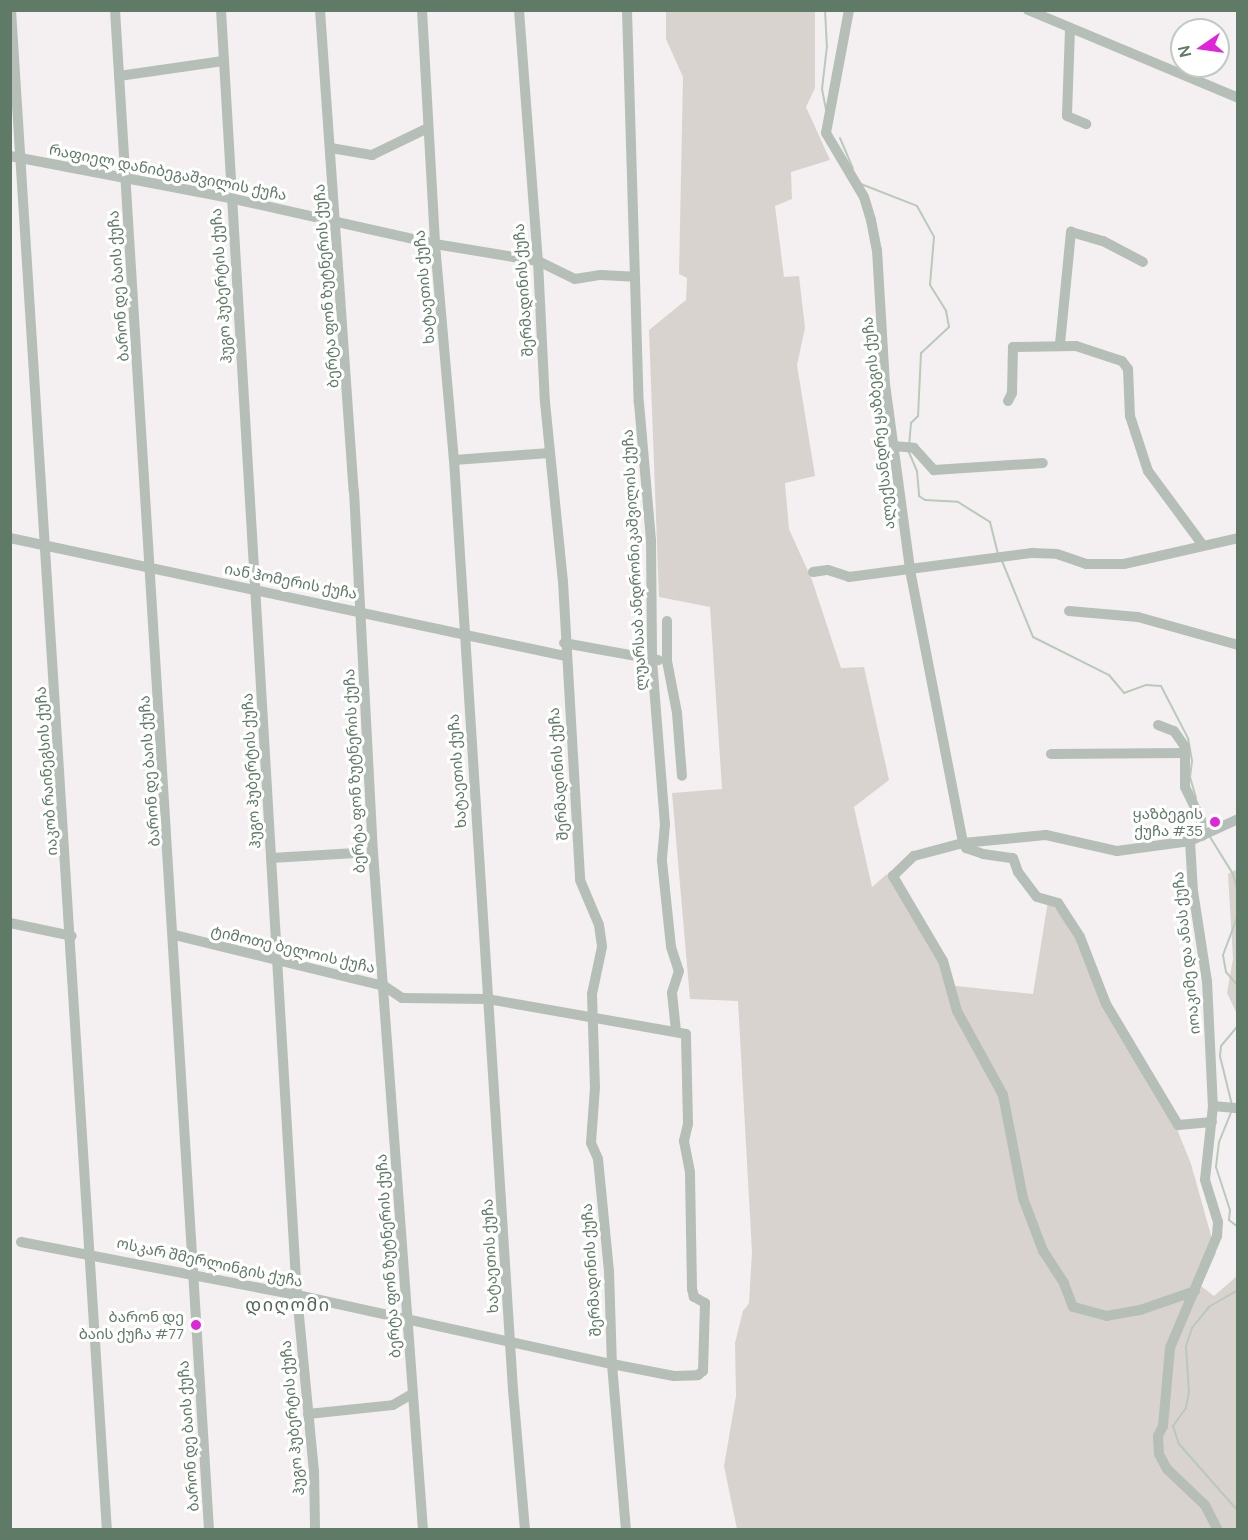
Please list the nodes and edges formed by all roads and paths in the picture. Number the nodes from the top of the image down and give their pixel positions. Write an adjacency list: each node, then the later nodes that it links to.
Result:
1 (11, 10): 17 (street, იაკობ რაინეგსის ქუჩა)
2 (115, 10): 12 (street, ბარონ დე ბაის ქუჩა)
3 (221, 10): 11 (street, ჰუგო ჰუბერტის ქუჩა)
4 (320, 10): 16 (street, ბერტა ფონ ზუტნერის ქუჩა)
5 (422, 10): 15 (street, ხატაეთის ქუჩა)
6 (519, 10): 22 (street, შერმადინის ქუჩა)
7 (627, 10): 24 (street, ლუარსაბ ანდრონიკაშვილის ქუჩა)
8 (849, 10): 27 (street, ალექსანდრე ყაზბეგის ქუჩა)
9 (1028, 10): 10 (street)
10 (1070, 29): 13 (street); 14 (street)
11 (223, 61): 12 (street); 19 (street, ჰუგო ჰუბერტის ქუჩა)
12 (119, 76): 18 (street, ბარონ დე ბაის ქუჩა)
13 (1238, 98)
14 (1086, 124)
15 (428, 128): 16 (street); 21 (street, ხატაეთის ქუჩა)
16 (331, 148): 20 (street, ბერტა ფონ ზუტნერის ქუჩა)
17 (15, 157): 18 (street, რაფიელ დანიბეგაშვილის ქუჩა); 34 (street, იაკობ რაინეგსის ქუჩა)
18 (126, 180): 19 (street, რაფიელ დანიბეგაშვილის ქუჩა); 36 (street, ბარონ დე ბაის ქუჩა)
19 (230, 198): 20 (street, რაფიელ დანიბეგაშვილის ქუჩა); 38 (street, ჰუგო ჰუბერტის ქუჩა)
20 (336, 220): 21 (street, რაფიელ დანიბეგაშვილის ქუჩა); 39 (street, ბერტა ფონ ზუტნერის ქუჩა)
21 (435, 244): 22 (street, რაფიელ დანიბეგაშვილის ქუჩა); 29 (street, ხატაეთის ქუჩა)
22 (538, 261): 24 (street, რაფიელ დანიბეგაშვილის ქუჩა); 28 (street, შერმადინის ქუჩა)
23 (1143, 262): 25 (street)
24 (635, 277): 46 (street, ლუარსაბ ანდრონიკაშვილის ქუჩა)
25 (1060, 344): 26 (street); 33 (street)
26 (1008, 401)
27 (896, 446): 30 (street); 35 (street, ალექსანდრე ყაზბეგის ქუჩა)
28 (550, 453): 29 (street); 43 (street, შერმადინის ქუჩა)
29 (454, 460): 42 (street, ხატაეთის ქუჩა)
30 (1043, 463)
31 (10, 538): 34 (street, იან ჰომერის ქუჩა)
32 (1238, 538): 33 (street)
33 (1202, 544): 35 (street)
34 (46, 546): 36 (street, იან ჰომერის ქუჩა); 60 (street, იაკობ რაინეგსის ქუჩა)
35 (910, 570): 37 (street); 55 (street, ალექსანდრე ყაზბეგის ქუჩა)
36 (152, 571): 38 (street, იან ჰომერის ქუჩა); 59 (street, ბარონ დე ბაის ქუჩა)
37 (813, 572)
38 (255, 590): 39 (street, იან ჰომერის ქუჩა); 57 (street, ჰუგო ჰუბერტის ქუჩა)
39 (359, 609): 42 (street, იან ჰომერის ქუჩა); 56 (street, ბერტა ფონ ზუტნერის ქუჩა)
40 (1070, 611): 44 (street)
41 (667, 621): 47 (street)
42 (464, 632): 45 (street, იან ჰომერის ქუჩა); 63 (street, ხატაეთის ქუჩა)
43 (564, 643): 45 (street, შერმადინის ქუჩა); 46 (street)
44 (1238, 645)
45 (565, 656): 64 (street, შერმადინის ქუჩა)
46 (652, 660): 47 (street); 65 (street, ლუარსაბ ანდრონიკაშვილის ქუჩა)
47 (668, 661): 51 (street)
48 (1158, 725): 49 (street)
49 (1184, 753): 50 (street); 53 (street)
50 (1051, 754)
51 (682, 776)
52 (1238, 819): 53 (street)
53 (1203, 836): 54 (street)
54 (1190, 841): 55 (street); 66 (street, იოაკიმე და ანას ქუჩა)
55 (963, 843): 68 (street); 72 (street)
56 (373, 852): 57 (street); 62 (street, ბერტა ფონ ზუტნერის ქუჩა)
57 (271, 858): 61 (street, ჰუგო ჰუბერტის ქუჩა)
58 (10, 923): 60 (street)
59 (175, 934): 61 (street, ტიმოთე ბელოის ქუჩა); 71 (street, ბარონ დე ბაის ქუჩა)
60 (72, 936): 70 (street, იაკობ რაინეგსის ქუჩა)
61 (278, 958): 62 (street, ტიმოთე ბელოის ქუჩა); 73 (street, ჰუგო ჰუბერტის ქუჩა)
62 (384, 986): 63 (street, ტიმოთე ბელოის ქუჩა); 75 (street, ბერტა ფონ ზუტნერის ქუჩა)
63 (488, 999): 64 (street, ტიმოთე ბელოის ქუჩა); 76 (street, ხატაეთის ქუჩა)
64 (595, 1020): 65 (street, ტიმოთე ბელოის ქუჩა); 77 (street, შერმადინის ქუჩა)
65 (681, 1033): 74 (street, ლუარსაბ ანდრონიკაშვილის ქუჩა)
66 (1213, 1106): 67 (street); 68 (street, იოაკიმე და ანას ქუჩა)
67 (1233, 1107)
68 (1212, 1122): 72 (street, იოაკიმე და ანას ქუჩა)
69 (21, 1242): 70 (street, ოსკარ შმერლინგის ქუჩა)
70 (93, 1254): 71 (street, ოსკარ შმერლინგის ქუჩა); 80 (street, იაკობ რაინეგსის ქუჩა)
71 (193, 1276): 73 (street, ოსკარ შმერლინგის ქუჩა); 81 (street, ბარონ დე ბაის ქუჩა)
72 (1195, 1291): 86 (street, იოაკიმე და ანას ქუჩა)
73 (297, 1295): 75 (street, ოსკარ შმერლინგის ქუჩა); 79 (street, ჰუგო ჰუბერტის ქუჩა)
74 (705, 1303): 77 (street, ოსკარ შმერლინგის ქუჩა)
75 (407, 1320): 76 (street, ოსკარ შმერლინგის ქუჩა); 78 (street, ბერტა ფონ ზუტნერის ქუჩა)
76 (510, 1342): 77 (street, ოსკარ შმერლინგის ქუჩა); 84 (street, ხატაეთის ქუჩა)
77 (612, 1364): 85 (street, შერმადინის ქუჩა)
78 (412, 1394): 79 (street); 83 (street, ბერტა ფონ ზუტნერის ქუჩა)
79 (308, 1414): 82 (street, ჰუგო ჰუბერტის ქუჩა)
80 (107, 1530)
81 (209, 1530)
82 (315, 1530)
83 (423, 1530)
84 (525, 1530)
85 (626, 1530)
86 (1218, 1530)

